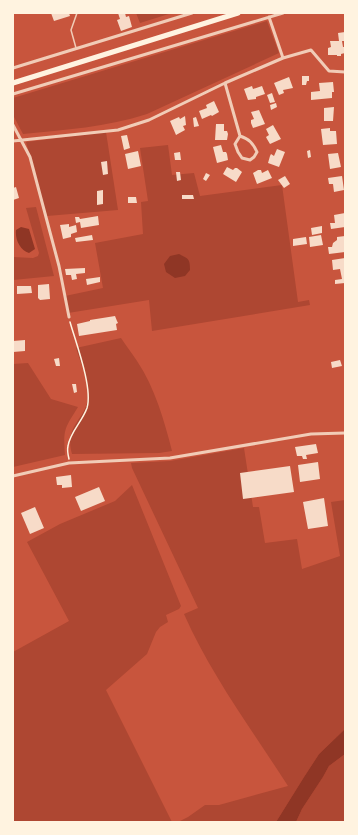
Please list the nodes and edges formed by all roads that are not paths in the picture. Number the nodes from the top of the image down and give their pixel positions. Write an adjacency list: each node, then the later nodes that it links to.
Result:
1 (77, 13): 6 (lane)
2 (192, 13): 6 (street)
3 (238, 13): 10 (main road)
4 (284, 13): 5 (street)
5 (270, 17): 7 (street); 12 (street)
6 (76, 48): 8 (street)
7 (283, 58): 9 (street); 11 (street)
8 (13, 68)
9 (345, 73)
10 (13, 83)
11 (225, 83): 14 (street); 15 (street)
12 (13, 94)
13 (13, 125): 15 (street)
14 (240, 136): 14 (street)
15 (20, 139): 16 (street); 17 (street)
16 (13, 141)
17 (69, 317)
18 (345, 433): 19 (street)
19 (13, 476)

